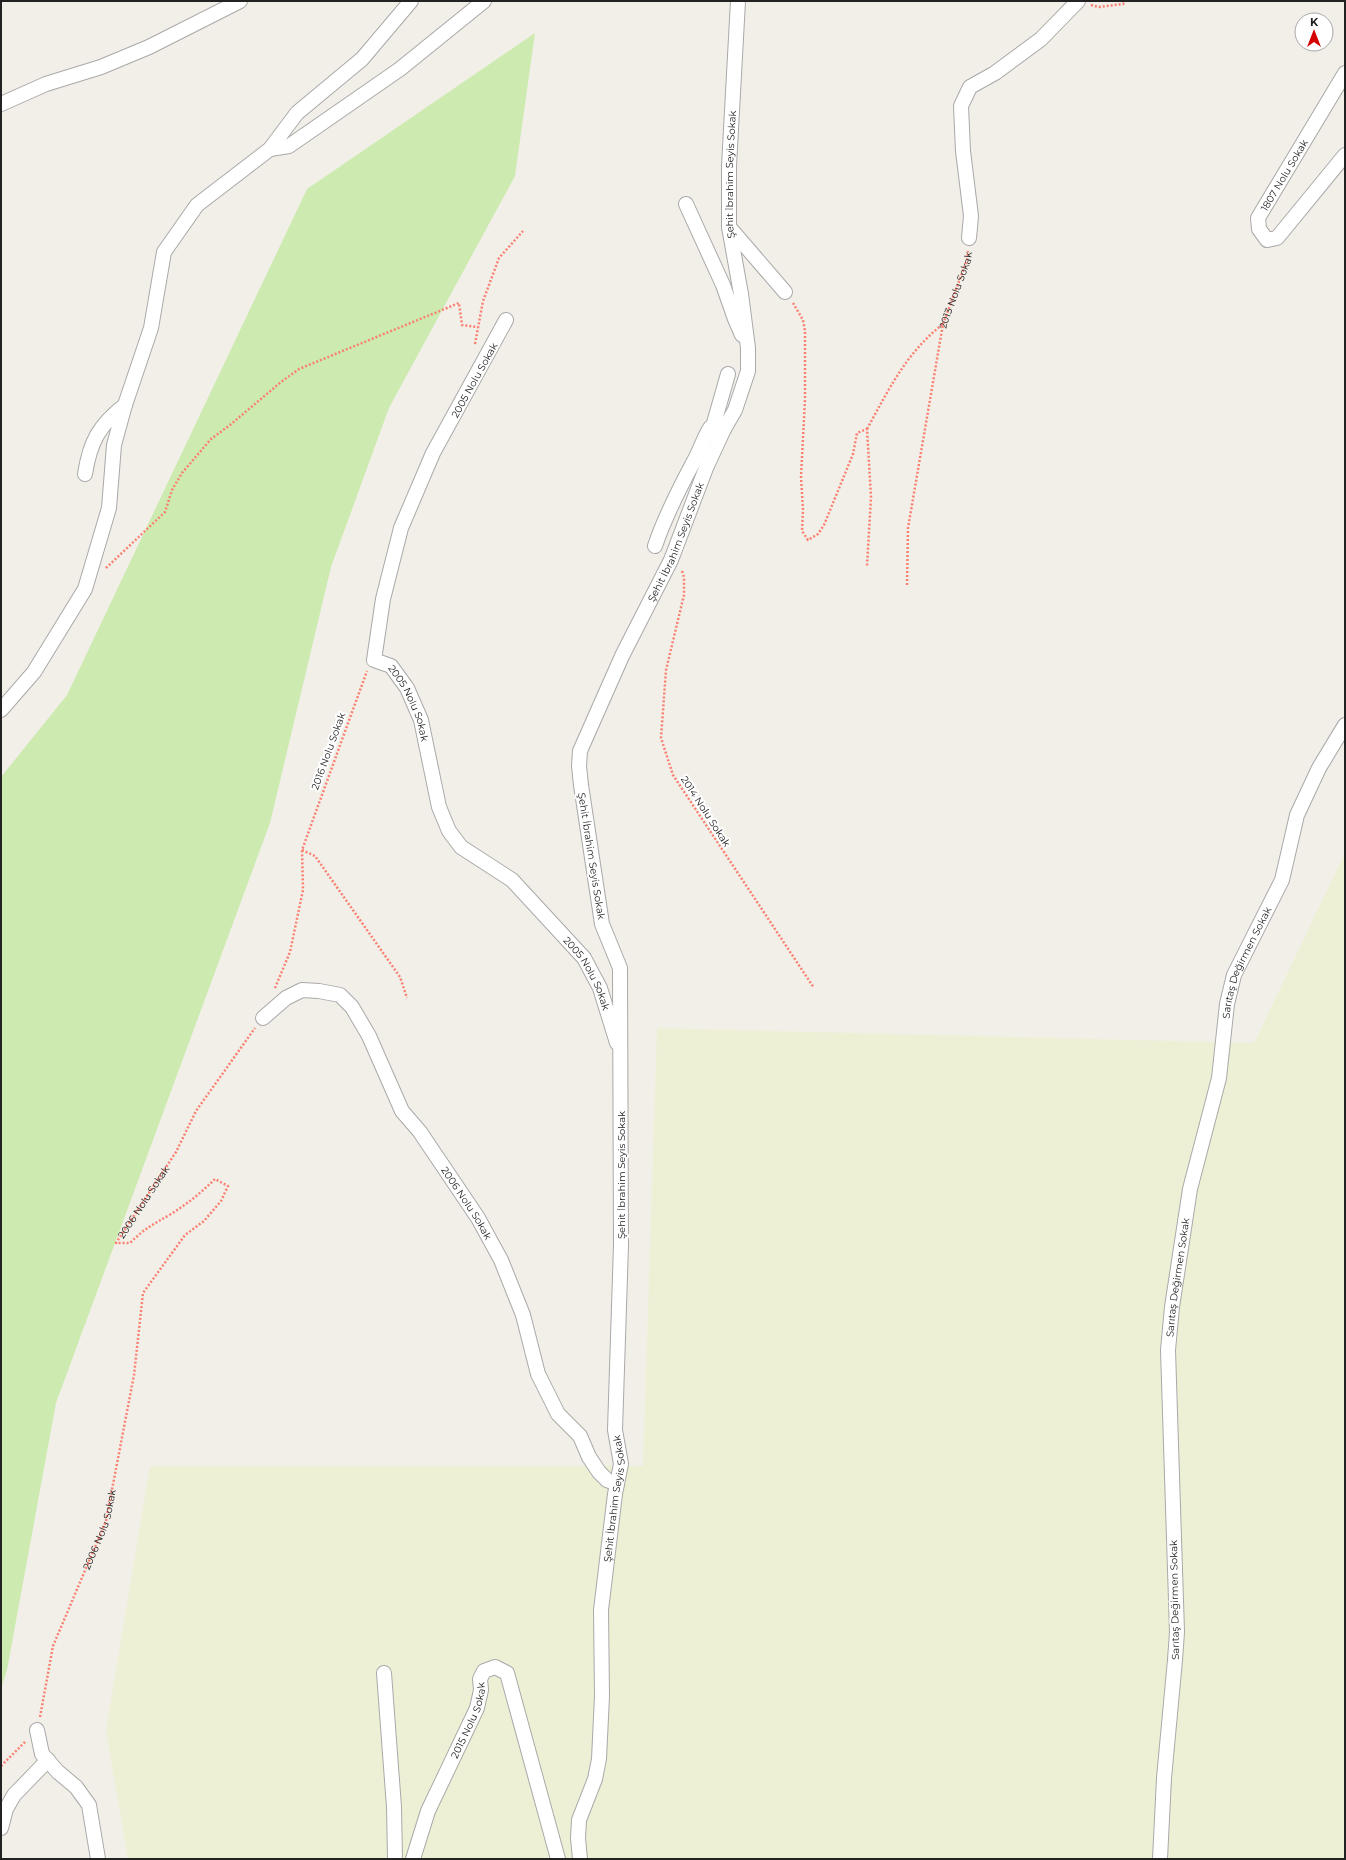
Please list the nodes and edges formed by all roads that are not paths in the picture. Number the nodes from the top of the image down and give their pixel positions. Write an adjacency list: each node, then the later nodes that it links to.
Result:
1 (240, 1): 7 (street)
2 (411, 1): 8 (street)
3 (484, 1): 8 (street)
4 (738, 1): 11 (street, Şehit İbrahim Seyis Sokak)
5 (1079, 1): 12 (street, 2013 Nolu Sokak)
6 (1345, 73): 9 (street, 1807 Nolu Sokak)
7 (1, 104)
8 (270, 149): 17 (street)
9 (1345, 155)
10 (686, 204): 15 (street)
11 (729, 227): 13 (street); 15 (street, Şehit İbrahim Seyis Sokak)
12 (969, 238)
13 (785, 292)
14 (506, 320): 24 (street, 2005 Nolu Sokak)
15 (748, 348): 18 (street, Şehit İbrahim Seyis Sokak)
16 (728, 374): 18 (street)
17 (124, 405): 19 (street); 21 (street)
18 (724, 429): 20 (street); 24 (street, Şehit İbrahim Seyis Sokak)
19 (85, 474)
20 (654, 546)
21 (1, 710)
22 (1345, 725): 35 (street, Sarıtaş Değirmen Sokak)
23 (263, 1018): 25 (street, 2006 Nolu Sokak)
24 (621, 1057): 25 (street, Şehit İbrahim Seyis Sokak)
25 (617, 1484): 34 (street, Şehit İbrahim Seyis Sokak)
26 (384, 1674): 31 (street)
27 (37, 1730): 28 (street)
28 (48, 1760): 29 (street); 30 (street)
29 (1, 1828)
30 (98, 1859)
31 (395, 1859)
32 (413, 1859): 33 (street, 2015 Nolu Sokak)
33 (558, 1859)
34 (580, 1859)
35 (1160, 1859)

